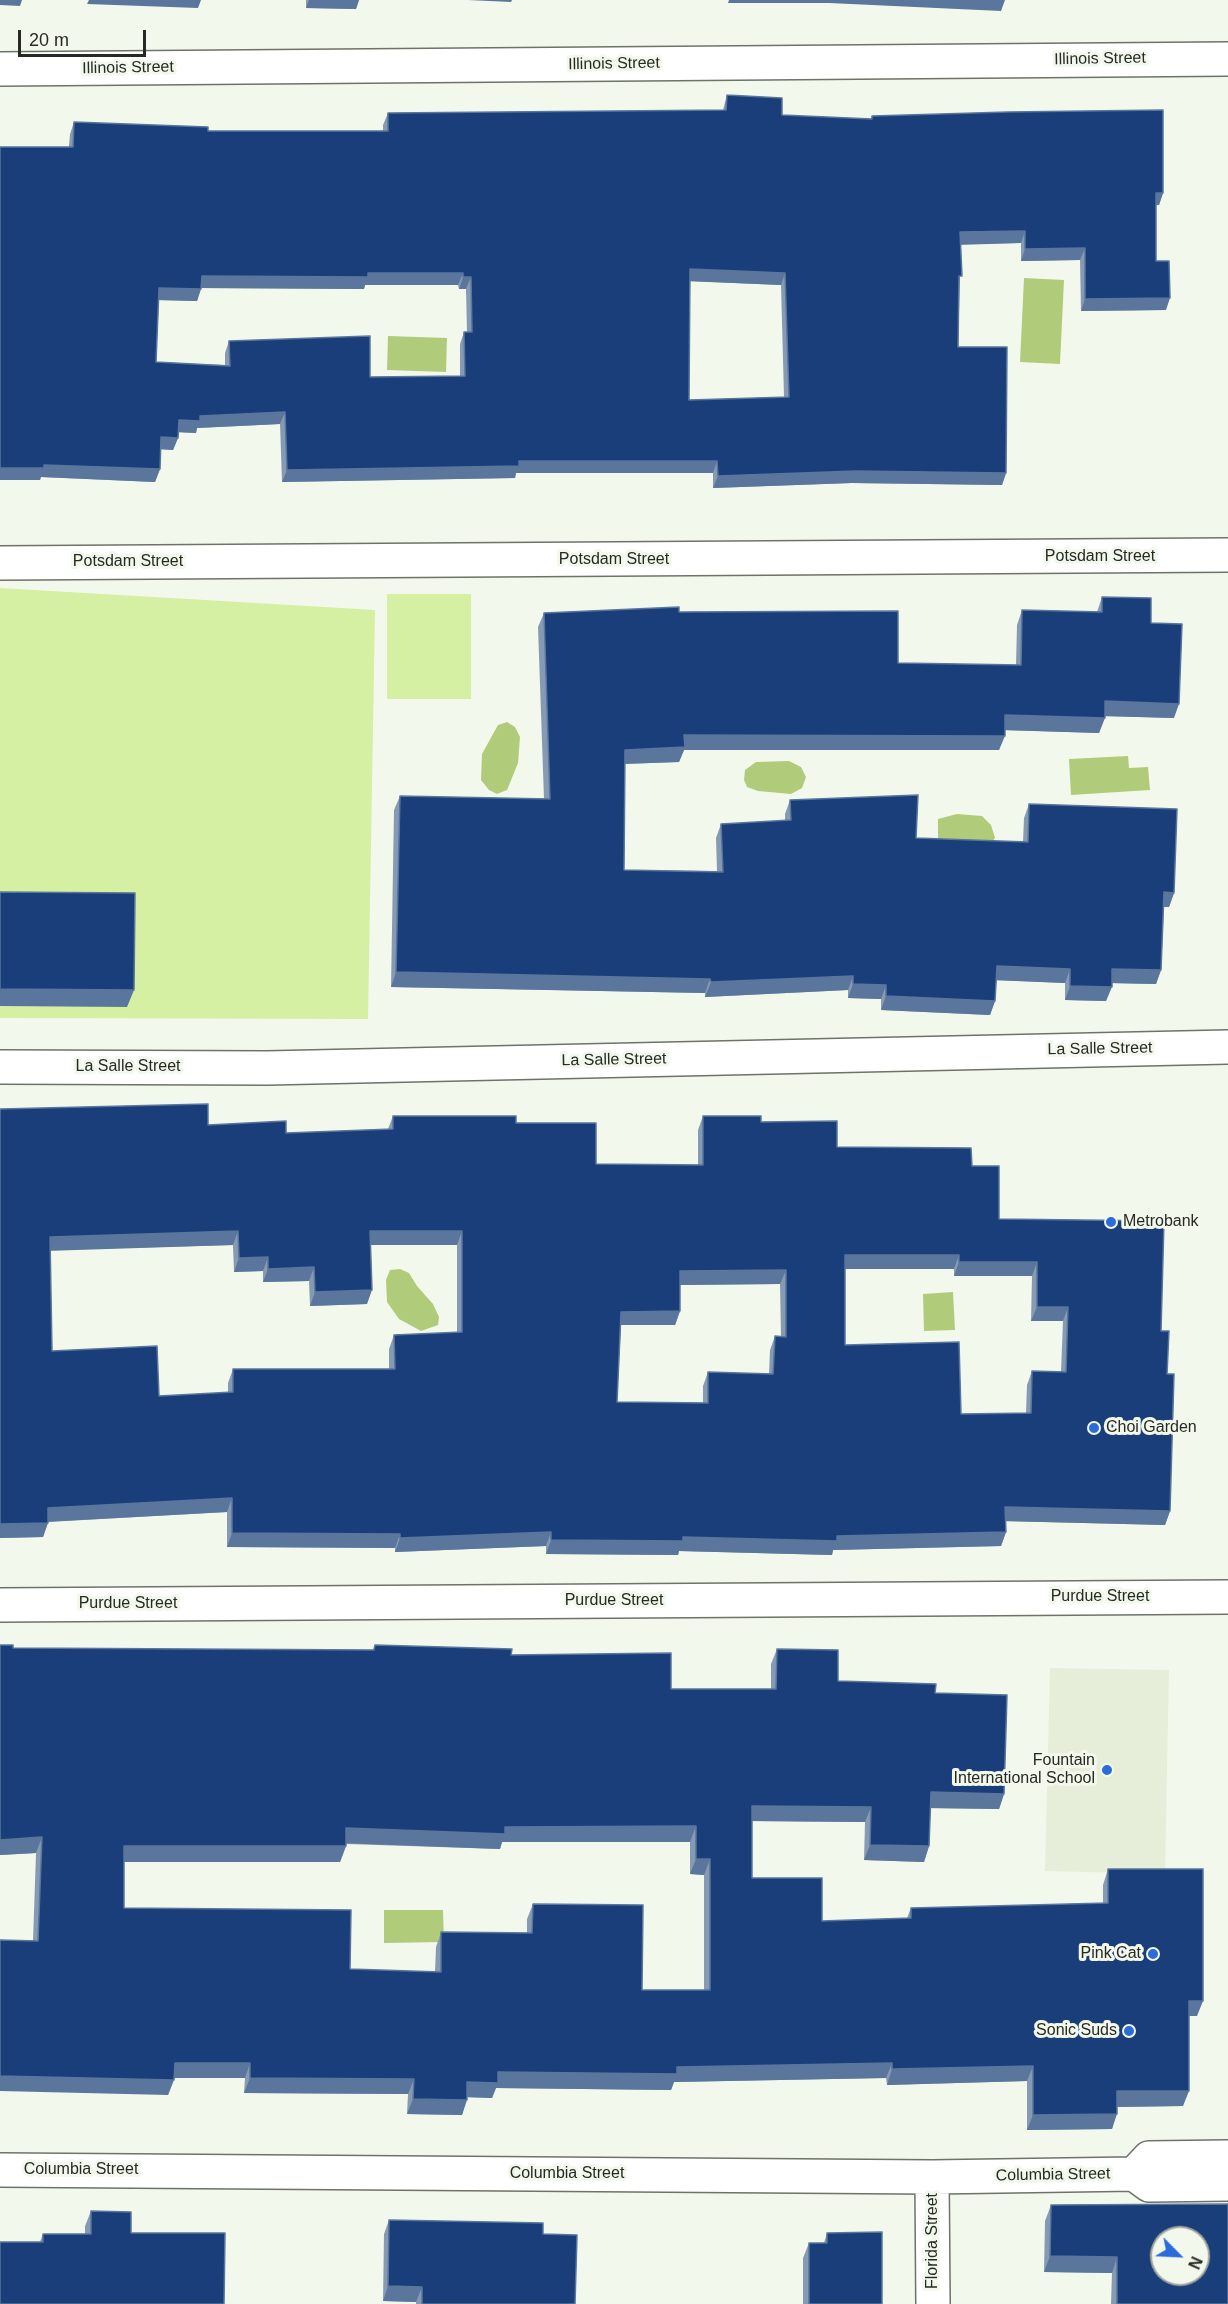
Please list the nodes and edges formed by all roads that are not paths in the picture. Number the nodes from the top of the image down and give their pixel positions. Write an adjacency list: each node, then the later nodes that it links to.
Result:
1 (1228, 58): 2 (street, Illinois Street)
2 (0, 69)
3 (1228, 555): 4 (street, Potsdam Street)
4 (0, 563)
5 (1228, 1047): 6 (street, La Salle Street)
6 (0, 1067)
7 (1228, 1597): 8 (street, Purdue Street)
8 (0, 1605)
9 (1228, 2157): 11 (street, Columbia Street)
10 (0, 2170): 12 (street, Columbia Street)
11 (1134, 2174): 12 (street, Columbia Street); 13 (street, Columbia Street)
12 (932, 2177): 14 (street, Florida Street)
13 (1228, 2184)
14 (933, 2304)

